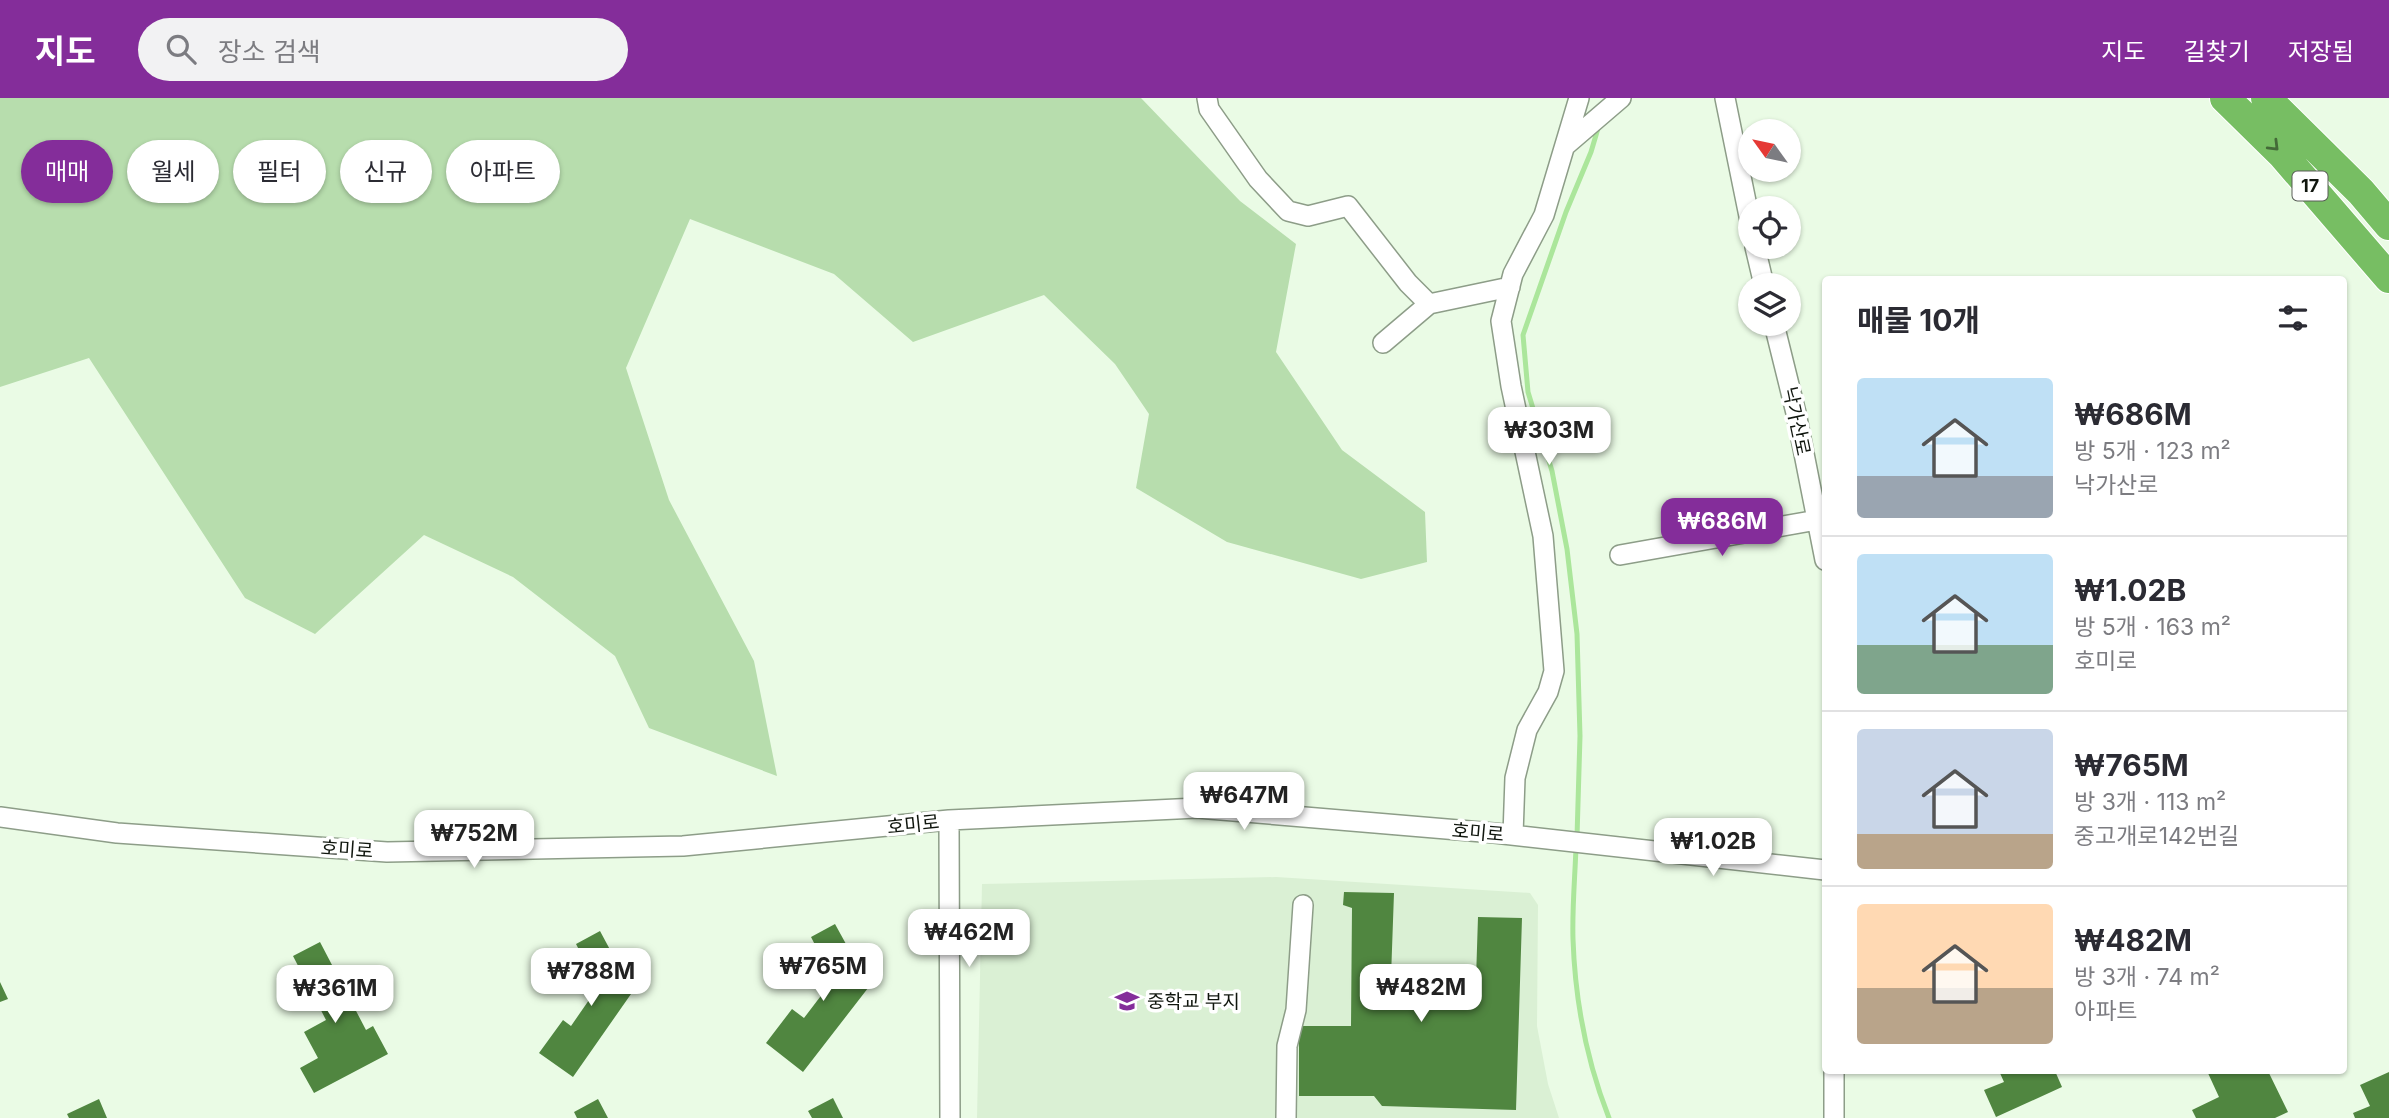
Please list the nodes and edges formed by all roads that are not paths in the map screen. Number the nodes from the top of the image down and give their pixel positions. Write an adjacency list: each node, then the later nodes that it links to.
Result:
1 (1207, 98): 12 (street)
2 (1579, 98): 7 (street)
3 (1621, 98): 7 (street)
4 (1725, 98): 8 (street)
5 (2225, 98): 10 (highway, 17, one-way to 10)
6 (2266, 98): 9 (highway, 17)
7 (1564, 146): 11 (street)
8 (1745, 196)
9 (2389, 225)
10 (2389, 278)
11 (1510, 287): 12 (street); 20 (street)
12 (1429, 304): 14 (street)
13 (1777, 336): 15 (street, 낙가산로)
14 (1383, 343)
15 (1817, 520): 16 (street, 낙가산로); 17 (street)
16 (1822, 545)
17 (1620, 555)
18 (0, 817): 19 (street, 호미로)
19 (948, 820): 20 (street, 호미로); 24 (street)
20 (1513, 835): 21 (street, 호미로)
21 (1822, 870)
22 (1303, 905): 25 (street)
23 (1834, 1074): 26 (street)
24 (950, 1118)
25 (1286, 1118)
26 (1834, 1118)

